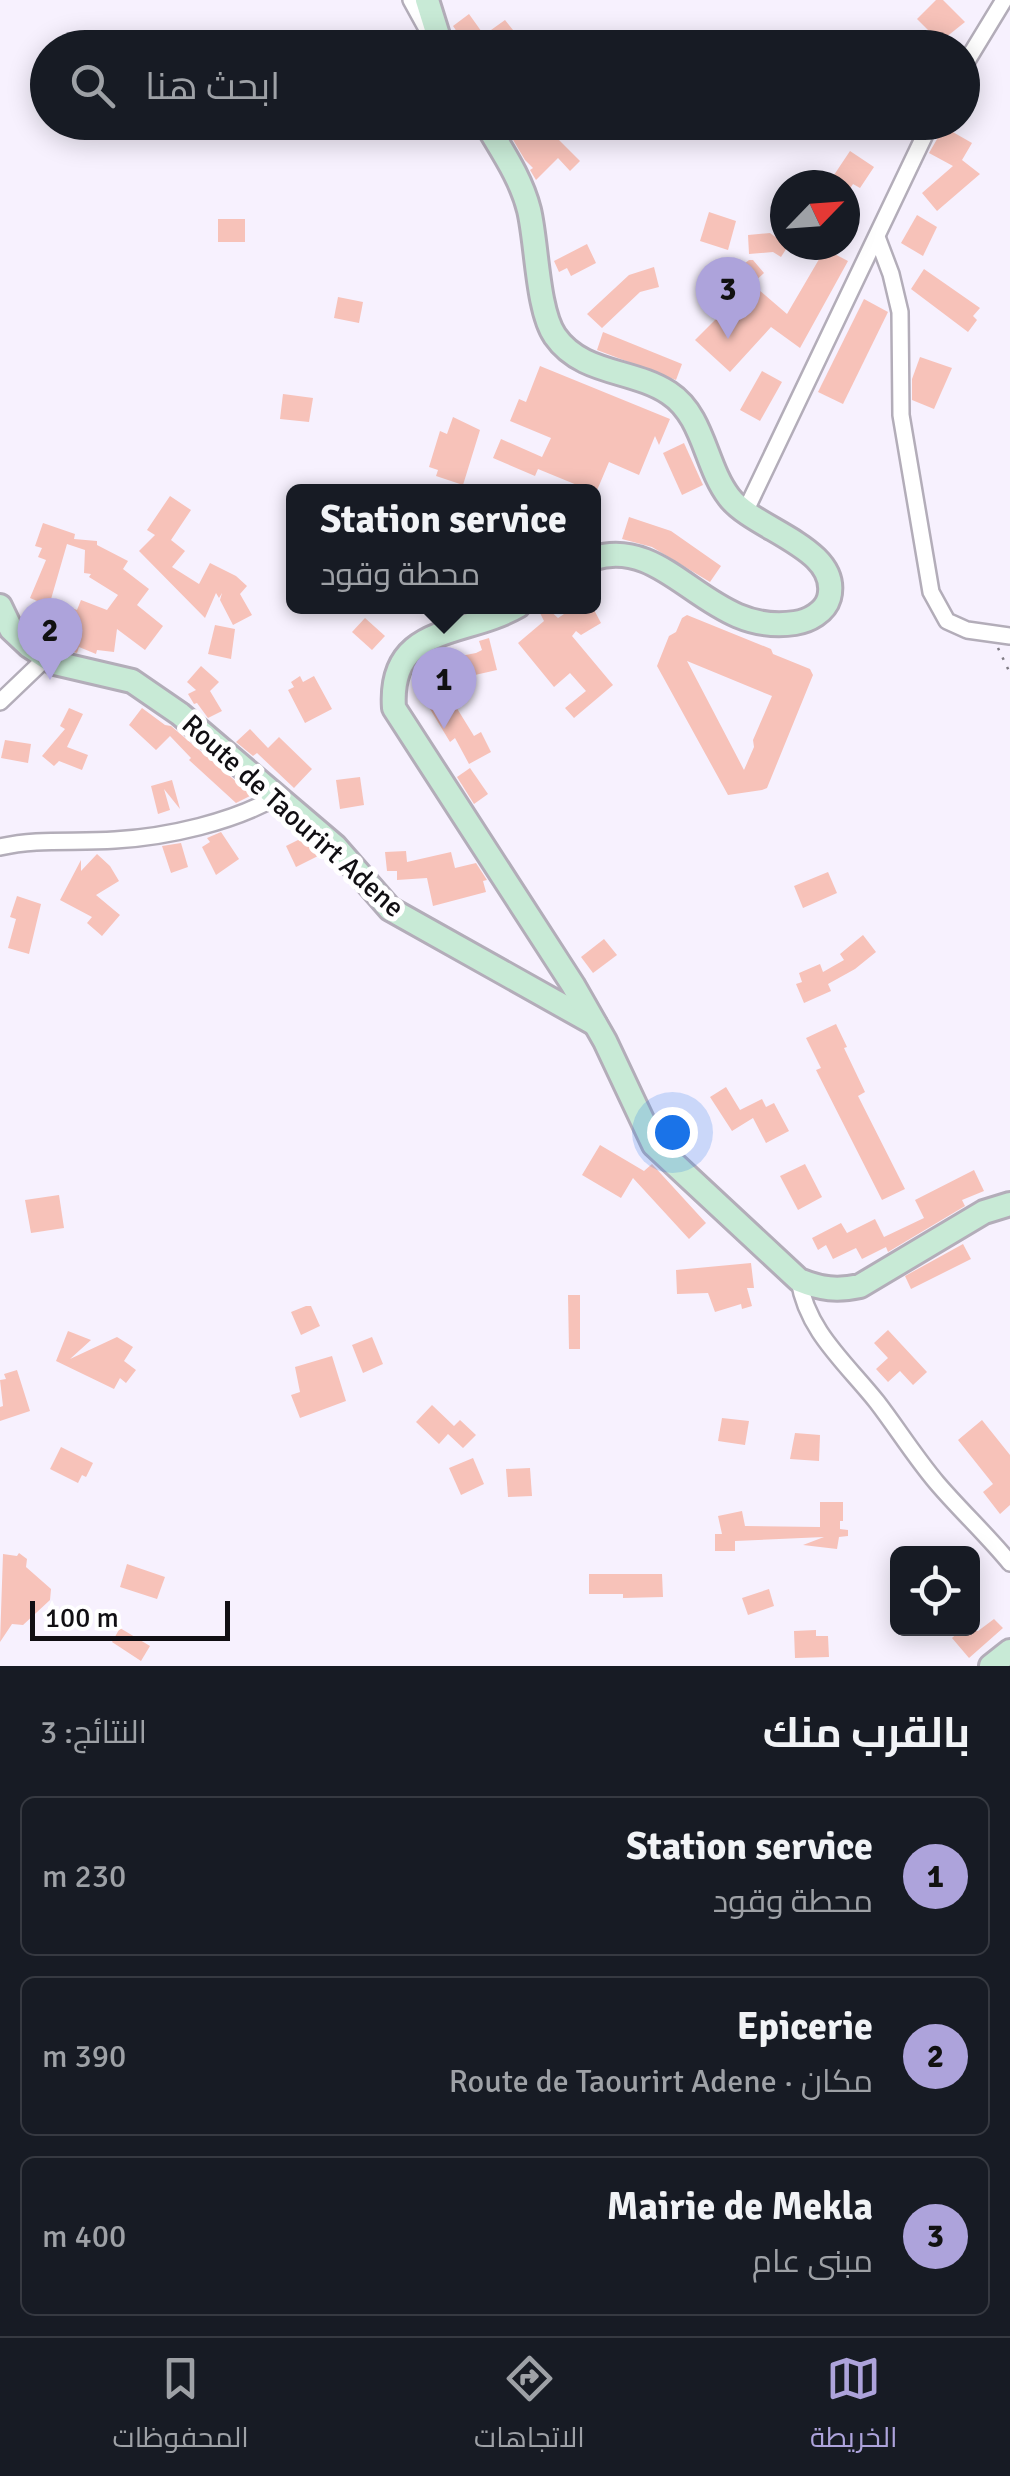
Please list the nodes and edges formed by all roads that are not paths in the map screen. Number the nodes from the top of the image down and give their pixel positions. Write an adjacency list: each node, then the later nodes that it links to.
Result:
1 (411, 0): 4 (street)
2 (427, 0): 5 (main road)
3 (1004, 0): 6 (street)
4 (429, 30)
5 (435, 30)
6 (980, 39)
7 (496, 140): 10 (main road)
8 (923, 140): 9 (street)
9 (877, 237): 10 (street); 14 (street)
10 (745, 512): 11 (main road)
11 (601, 556)
12 (0, 606): 15 (main road, Route de Taourirt Adene)
13 (502, 614): 19 (main road)
14 (1010, 636)
15 (46, 658): 16 (street); 17 (main road, Route de Taourirt Adene)
16 (0, 702)
17 (278, 796): 18 (street); 19 (main road, Route de Taourirt Adene)
18 (0, 847)
19 (596, 1025): 21 (main road)
20 (1010, 1204): 21 (main road)
21 (799, 1280): 22 (street)
22 (1010, 1563)
23 (1010, 1651): 24 (main road)
24 (991, 1666)

